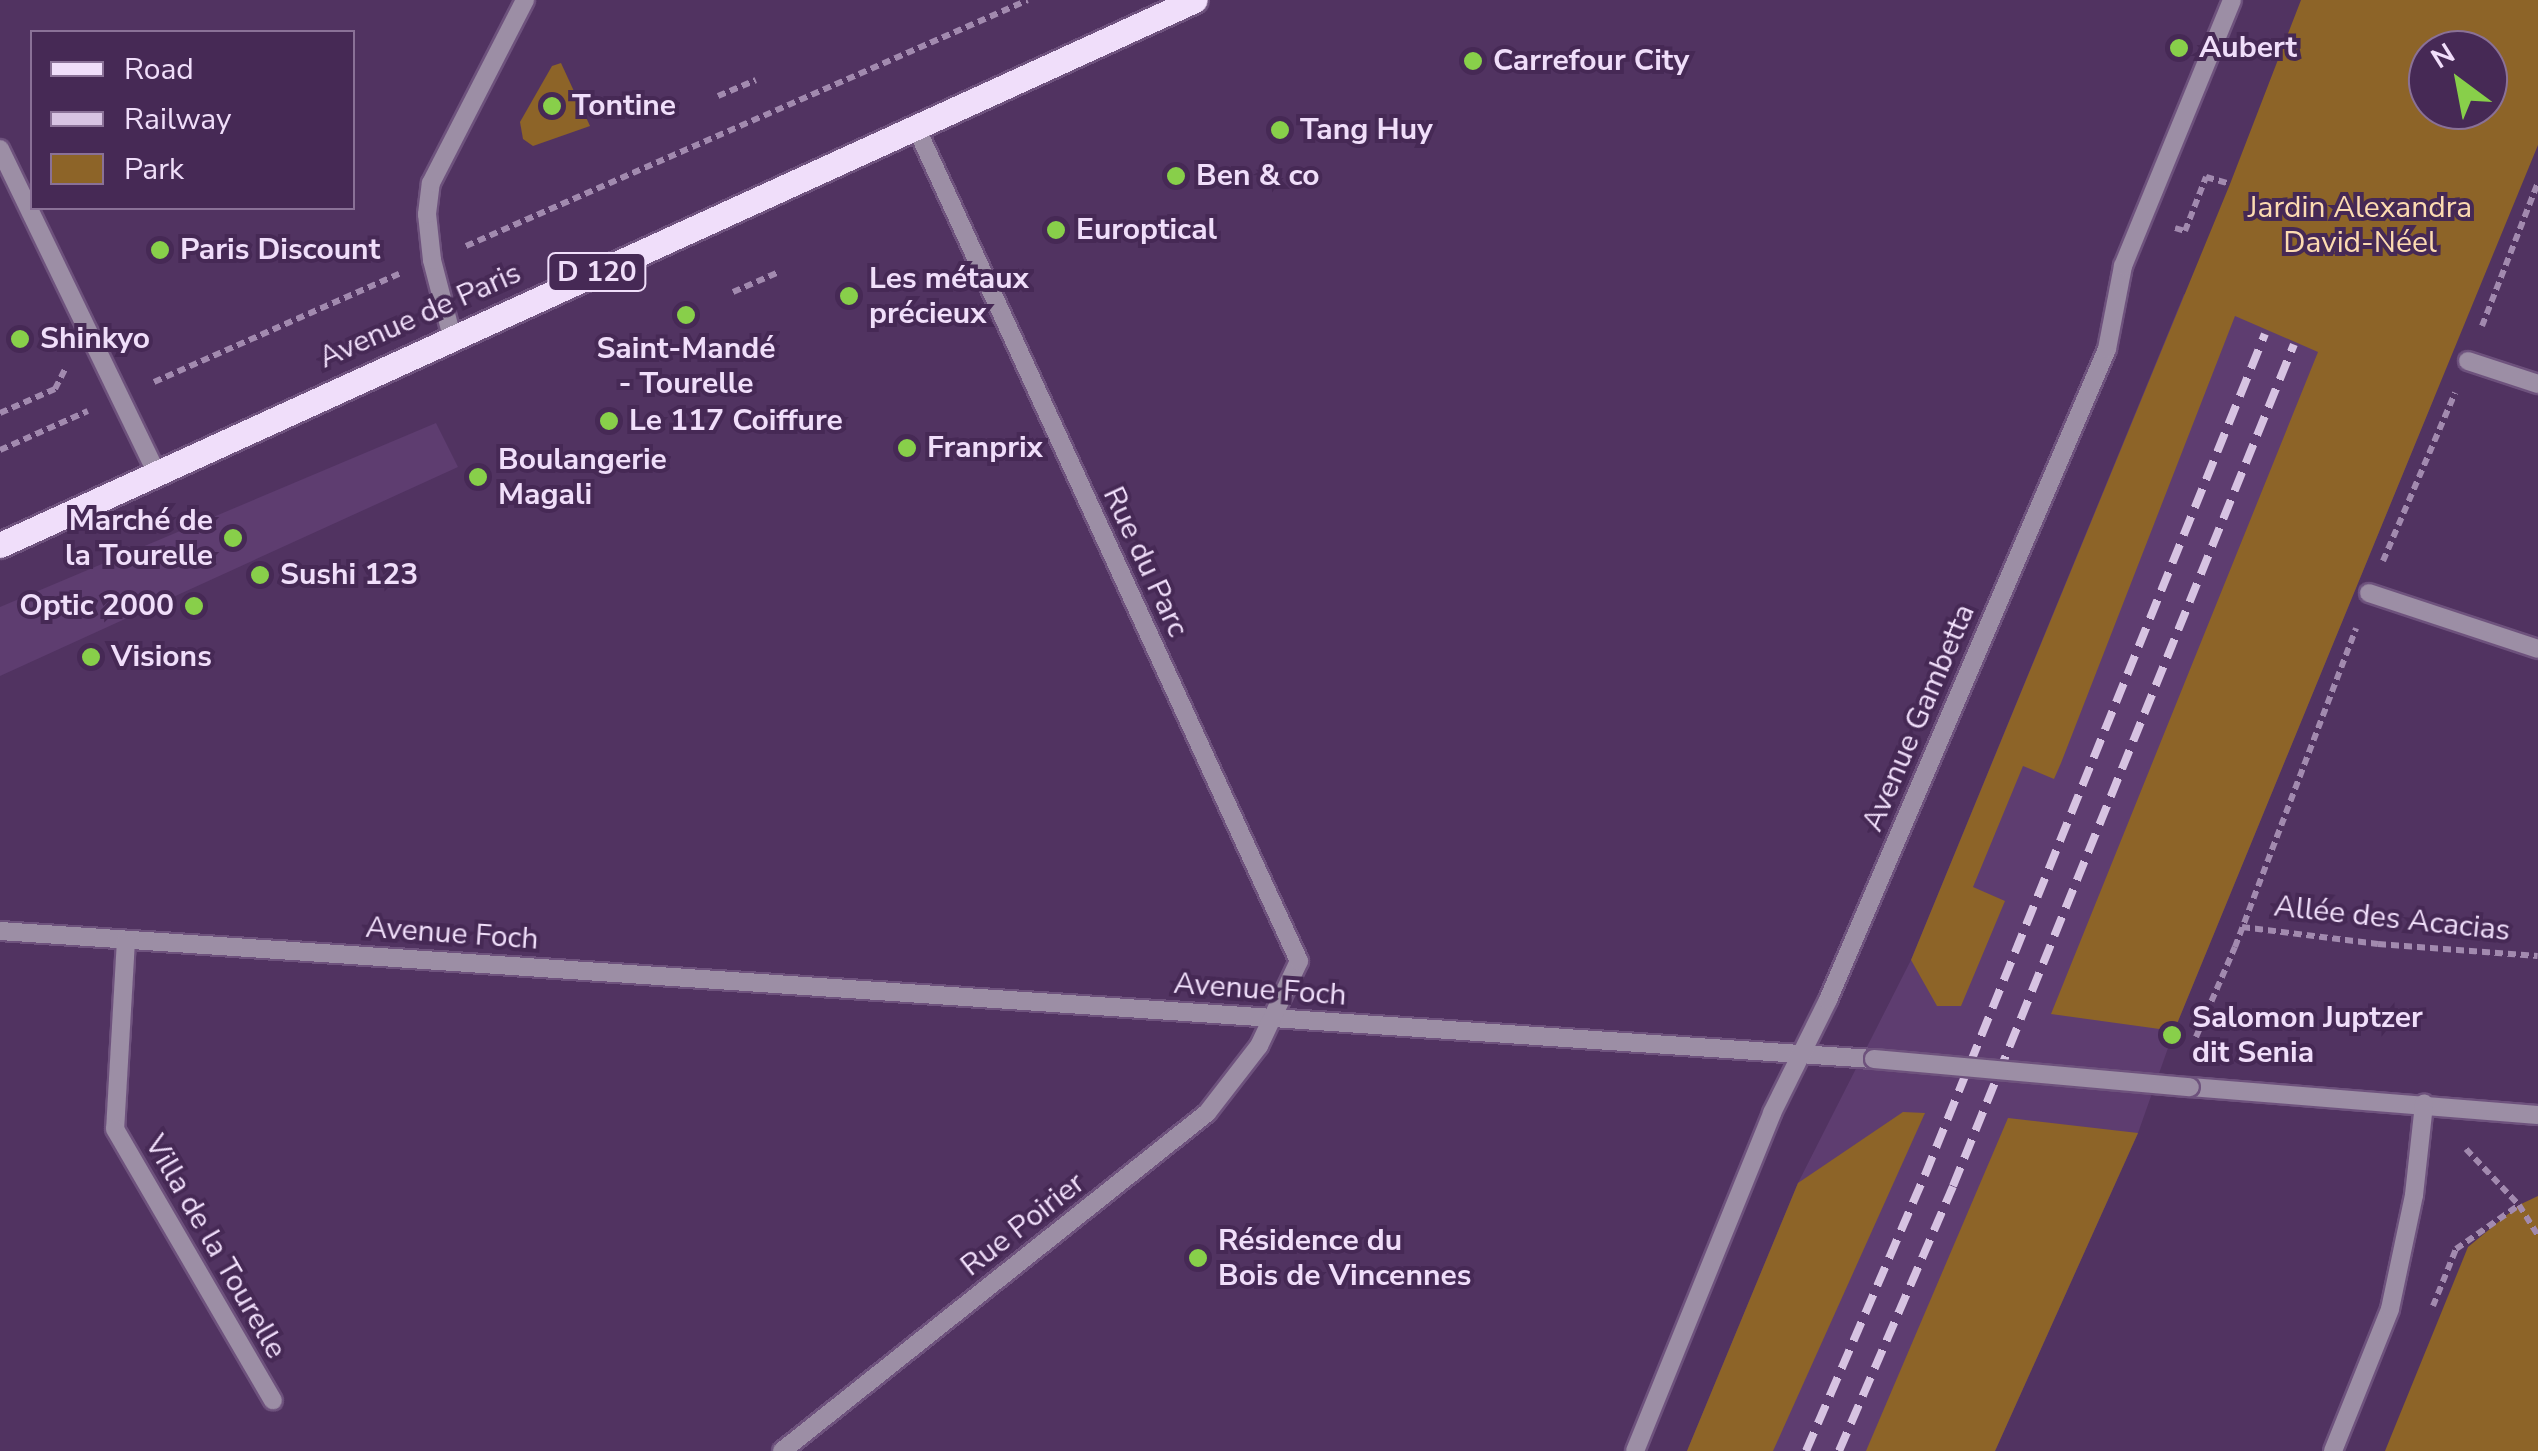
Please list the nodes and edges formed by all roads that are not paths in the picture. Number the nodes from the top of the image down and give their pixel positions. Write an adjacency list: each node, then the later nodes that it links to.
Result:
1 (525, 0): 6 (street)
2 (1195, 0): 4 (main road, Avenue de Paris / D 120)
3 (2232, 0): 16 (street, Avenue Gambetta)
4 (916, 127): 6 (main road, Avenue de Paris / D 120); 15 (street, Rue du Parc)
5 (0, 149): 9 (street)
6 (452, 337): 9 (main road, Avenue de Paris / D 120)
7 (2468, 361): 8 (street)
8 (2538, 384)
9 (156, 472): 10 (main road, Avenue de Paris / D 120)
10 (0, 545)
11 (2369, 592): 12 (street)
12 (2538, 649)
13 (0, 931): 14 (street, Avenue Foch)
14 (126, 940): 15 (street, Avenue Foch); 19 (street, Villa de la Tourelle)
15 (1272, 1019): 16 (street, Avenue Foch); 20 (street, Rue Poirier)
16 (1802, 1055): 17 (street, Avenue Foch, bridge); 21 (street, Avenue Gambetta)
17 (2424, 1104): 18 (street, Avenue Foch); 22 (street)
18 (2538, 1115)
19 (274, 1400)
20 (782, 1451)
21 (1635, 1451)
22 (2332, 1451)

